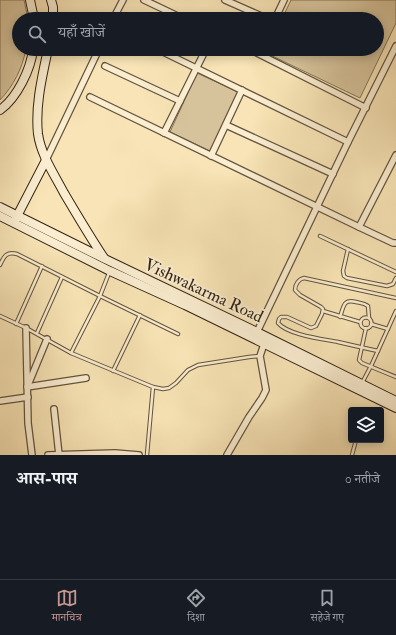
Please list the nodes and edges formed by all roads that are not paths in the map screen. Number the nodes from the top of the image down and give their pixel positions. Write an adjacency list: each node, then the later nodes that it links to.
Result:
1 (30, 0): 9 (main road)
2 (52, 0): 10 (main road)
3 (123, 0): 11 (street)
4 (144, 0): 12 (street)
5 (224, 0): 8 (street)
6 (241, 0): 8 (street)
7 (284, 0): 14 (street)
8 (238, 6): 13 (street)
9 (33, 12)
10 (53, 12)
11 (117, 12)
12 (169, 12)
13 (252, 12)
14 (278, 12)
15 (396, 46): 27 (street)
16 (31, 56): 28 (main road)
17 (47, 56): 34 (main road)
18 (96, 56): 34 (street)
19 (171, 56): 23 (street)
20 (202, 56): 23 (street)
21 (269, 56): 27 (street)
22 (105, 66): 26 (street)
23 (196, 68): 24 (street); 26 (street)
24 (242, 90): 29 (street); 31 (street)
25 (90, 97): 30 (street)
26 (180, 101): 30 (street)
27 (366, 108): 31 (street)
28 (0, 110)
29 (226, 125): 33 (street); 35 (street)
30 (164, 133): 33 (street)
31 (348, 142): 35 (street)
32 (396, 154): 40 (street)
33 (211, 156): 37 (street)
34 (46, 160): 39 (main road); 44 (main road)
35 (333, 174): 37 (street)
36 (0, 207): 39 (main road, Vishwakarma Road)
37 (317, 207): 40 (street); 66 (street)
38 (0, 216): 39 (main road, Vishwakarma Road)
39 (16, 219): 44 (main road, Vishwakarma Road); 47 (main road, Vishwakarma Road)
40 (359, 227): 42 (street)
41 (320, 236): 43 (lane)
42 (396, 244)
43 (348, 249): 48 (lane); 50 (lane)
44 (105, 260): 58 (main road, Vishwakarma Road)
45 (0, 265): 46 (lane)
46 (42, 266): 49 (lane); 61 (lane)
47 (110, 271): 51 (lane); 58 (main road, Vishwakarma Road)
48 (396, 272)
49 (62, 277): 51 (lane); 67 (lane)
50 (396, 278)
51 (100, 296): 56 (lane); 73 (lane)
52 (396, 298): 53 (lane)
53 (323, 311): 57 (lane); 71 (lane)
54 (396, 312): 65 (lane)
55 (0, 316): 61 (lane)
56 (140, 316): 68 (lane); 76 (lane)
57 (340, 317): 59 (lane); 60 (lane)
58 (219, 318): 66 (main road, Vishwakarma Road); 70 (main road, Vishwakarma Road)
59 (369, 318): 60 (lane); 62 (lane)
60 (360, 322): 64 (lane)
61 (16, 324): 63 (lane)
62 (371, 324): 64 (lane); 65 (lane)
63 (26, 328): 67 (lane); 80 (street)
64 (366, 328): 71 (lane)
65 (388, 329): 72 (lane)
66 (257, 332): 79 (main road, Vishwakarma Road)
67 (36, 333): 69 (lane)
68 (178, 334)
69 (47, 339): 73 (lane); 80 (street)
70 (264, 344): 74 (street); 85 (main road, Vishwakarma Road)
71 (362, 347): 72 (lane); 75 (lane)
72 (378, 351): 75 (lane)
73 (71, 353): 76 (lane)
74 (260, 356): 81 (lane); 94 (street)
75 (371, 366): 77 (lane); 79 (lane)
76 (113, 371): 81 (lane)
77 (396, 377)
78 (86, 378): 80 (street)
79 (362, 384): 84 (main road, Vishwakarma Road)
80 (27, 387): 82 (street)
81 (153, 388): 93 (lane)
82 (28, 398): 83 (street); 89 (street)
83 (0, 401)
84 (396, 401)
85 (396, 408)
86 (54, 409): 91 (street)
87 (355, 443): 95 (lane)
88 (115, 454): 91 (street); 92 (street)
89 (32, 455)
90 (48, 455): 91 (street)
91 (59, 455)
92 (139, 455)
93 (147, 455)
94 (227, 455)
95 (352, 455)

